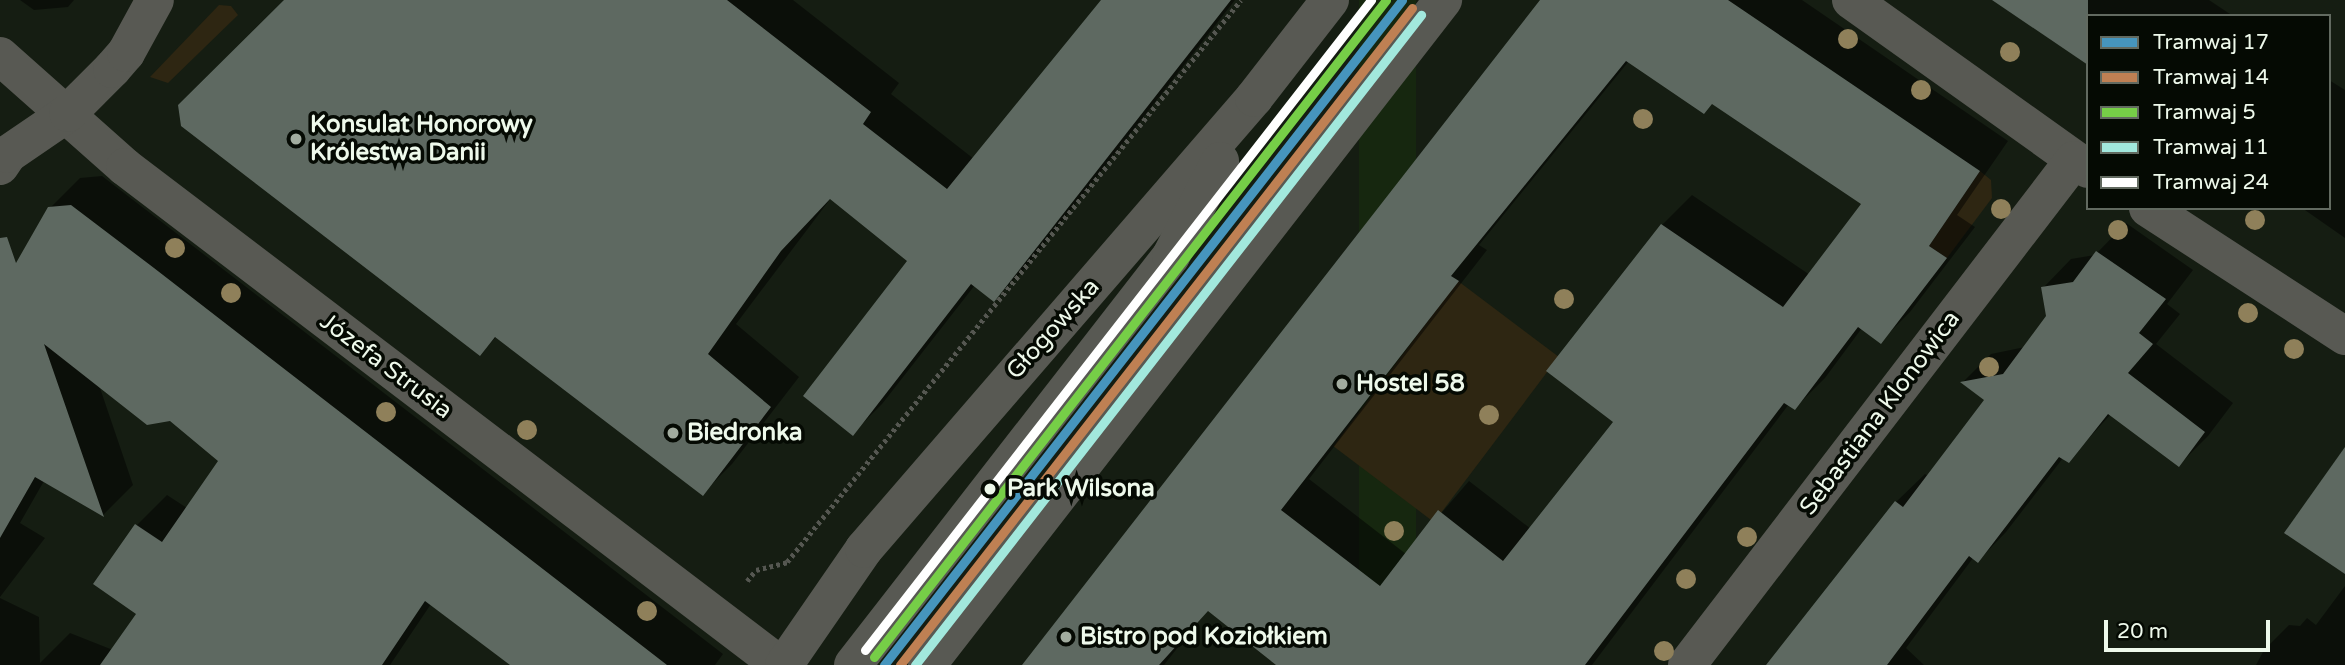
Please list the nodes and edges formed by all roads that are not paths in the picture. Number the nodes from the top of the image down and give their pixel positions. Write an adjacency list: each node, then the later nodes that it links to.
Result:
1 (155, 0): 7 (street)
2 (1330, 0): 6 (street, Głogowska)
3 (1443, 0): 14 (street)
4 (1851, 0): 8 (street)
5 (0, 56): 7 (street, Józefa Strusia)
6 (1254, 98): 12 (street, Głogowska); 13 (street)
7 (68, 113): 9 (street); 12 (street, Józefa Strusia)
8 (2081, 165): 15 (street, Sebastiana Klonowica)
9 (0, 166)
10 (2151, 210): 11 (street)
11 (2345, 336)
12 (782, 665)
13 (853, 665)
14 (928, 665)
15 (1687, 665)

